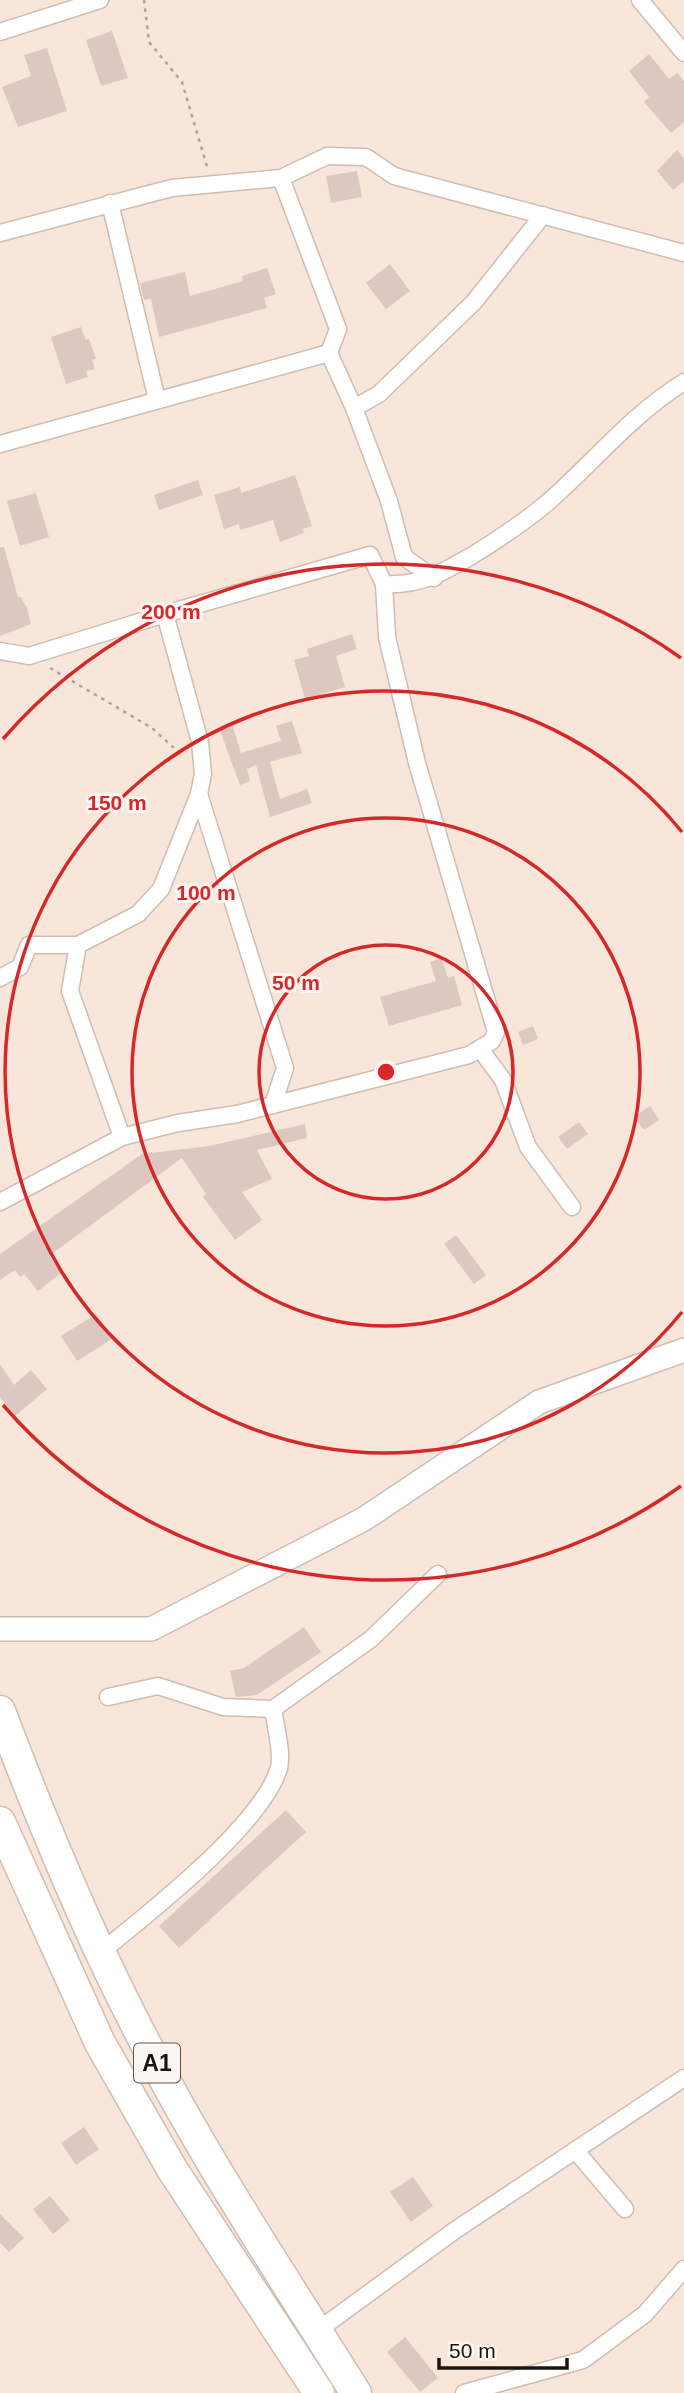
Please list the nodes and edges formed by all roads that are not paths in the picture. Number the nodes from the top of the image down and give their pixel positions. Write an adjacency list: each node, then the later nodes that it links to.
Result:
1 (100, 0): 3 (street)
2 (640, 0): 4 (street)
3 (0, 32)
4 (684, 53)
5 (281, 178): 6 (street); 7 (street); 10 (street)
6 (110, 203): 8 (street); 12 (street)
7 (543, 215): 9 (street); 13 (street)
8 (0, 233)
9 (684, 253)
10 (329, 353): 12 (street); 13 (street)
11 (684, 382): 15 (street)
12 (156, 400): 14 (street)
13 (355, 408): 15 (street)
14 (0, 444)
15 (433, 578): 16 (street)
16 (384, 584): 17 (street); 22 (street)
17 (165, 614): 18 (street); 19 (street)
18 (0, 651)
19 (199, 794): 20 (street); 23 (street)
20 (78, 945): 21 (street); 24 (street)
21 (0, 978)
22 (480, 1049): 23 (street); 26 (street)
23 (274, 1105): 24 (street)
24 (122, 1136): 25 (street)
25 (0, 1202)
26 (572, 1207)
27 (684, 1350): 29 (main road)
28 (438, 1574): 31 (street)
29 (0, 1629)
30 (108, 1698): 31 (street)
31 (273, 1709): 34 (street)
32 (0, 1711): 34 (highway, A1)
33 (0, 1822): 40 (highway, A1)
34 (101, 1952): 39 (highway, A1)
35 (684, 2078): 36 (street)
36 (575, 2150): 37 (street); 39 (street)
37 (625, 2209)
38 (684, 2269): 42 (street)
39 (317, 2330): 41 (highway, A1)
40 (319, 2393)
41 (356, 2393)
42 (464, 2393)

